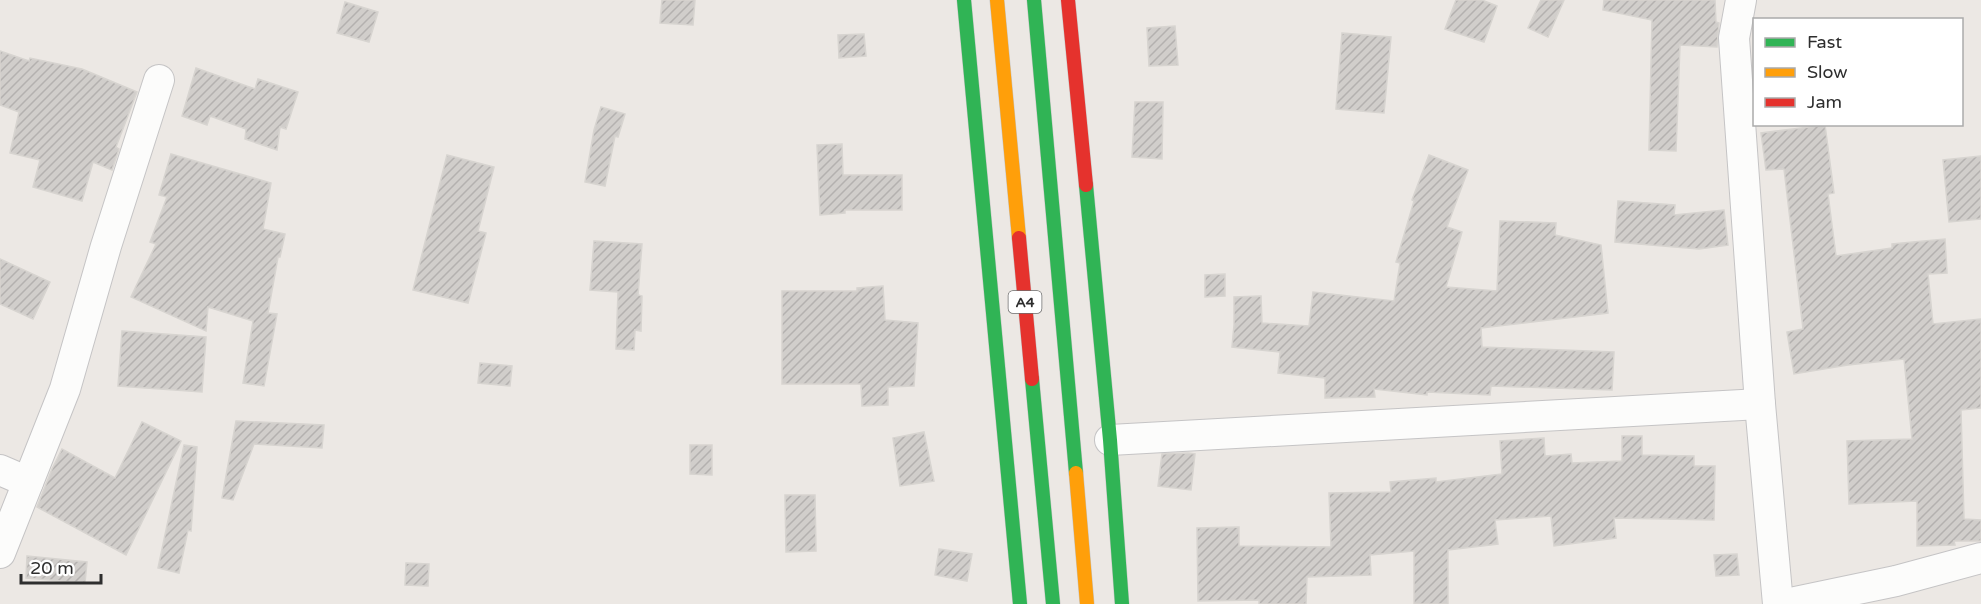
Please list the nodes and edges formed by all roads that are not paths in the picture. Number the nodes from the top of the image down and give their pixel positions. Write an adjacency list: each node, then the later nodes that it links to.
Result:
1 (964, 0): 13 (highway, A4)
2 (997, 0): 14 (highway, A4)
3 (1034, 0): 15 (highway, A4)
4 (1068, 0): 8 (highway)
5 (1741, 0): 7 (street)
6 (159, 80): 10 (street)
7 (1760, 404): 8 (street); 17 (street)
8 (1110, 440): 16 (highway)
9 (0, 470): 10 (street)
10 (28, 482): 11 (street)
11 (0, 553)
12 (1981, 558): 18 (street)
13 (1020, 604)
14 (1053, 604)
15 (1087, 604)
16 (1122, 604)
17 (1778, 604)
18 (1786, 604)

